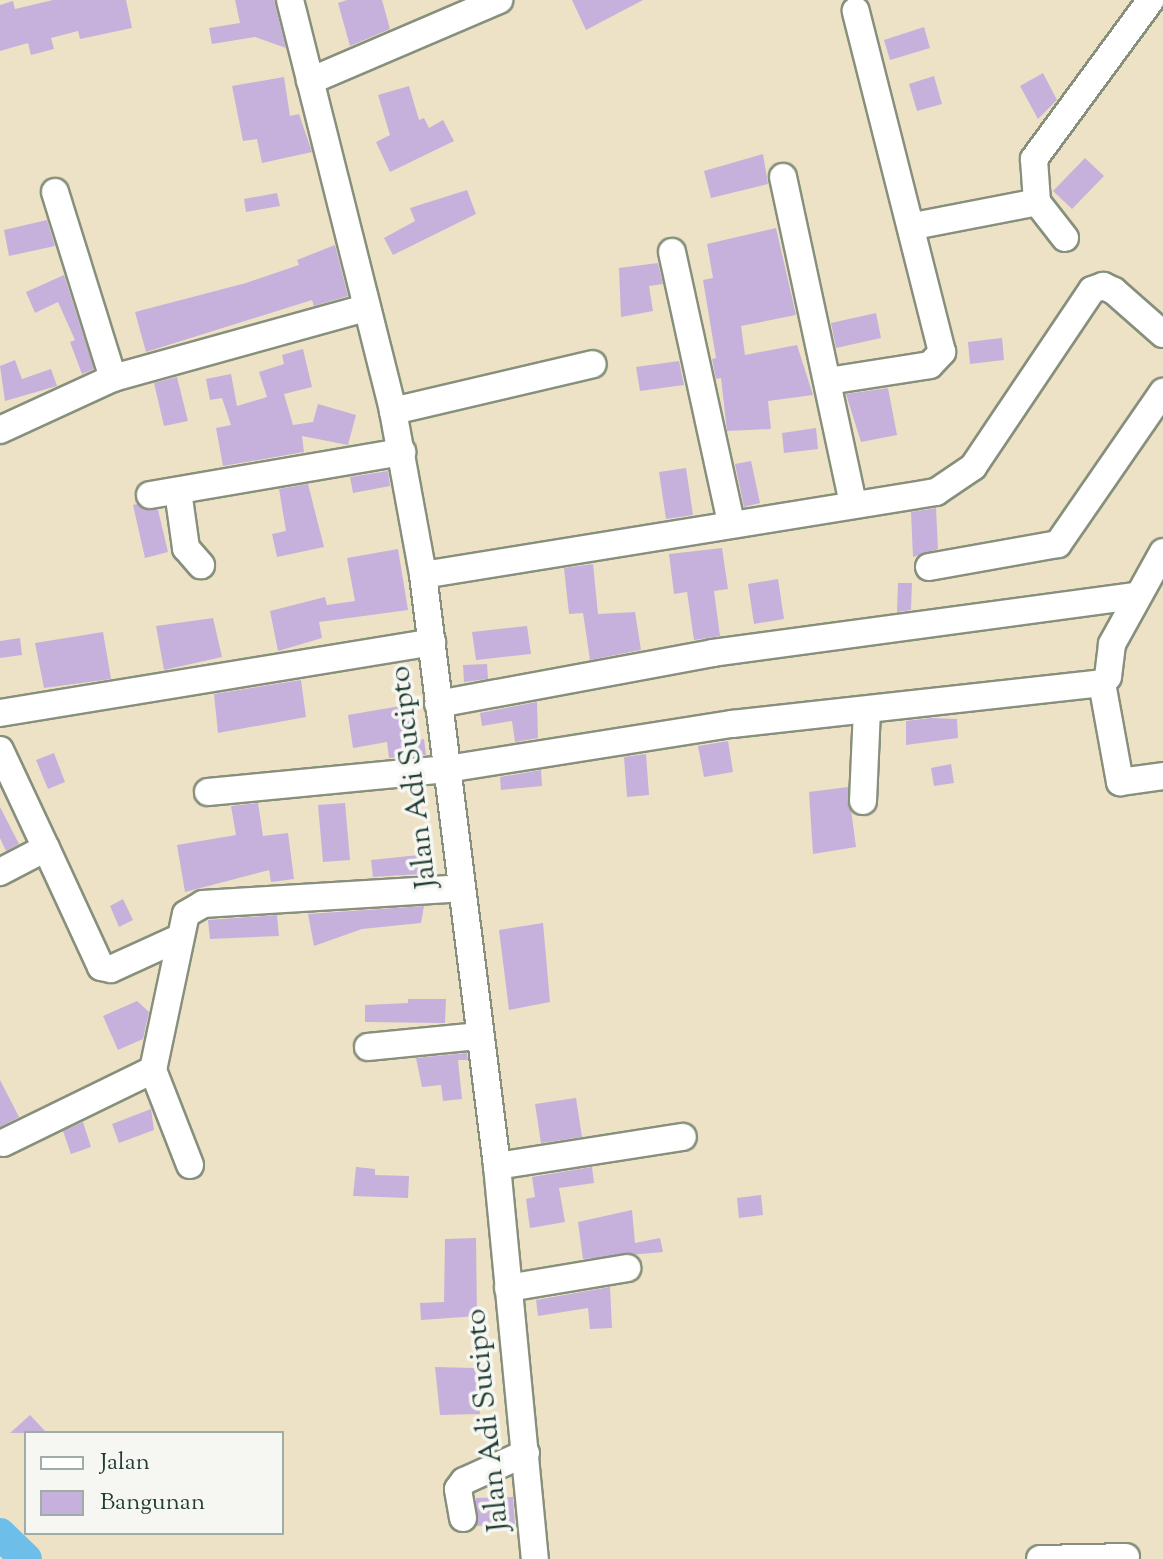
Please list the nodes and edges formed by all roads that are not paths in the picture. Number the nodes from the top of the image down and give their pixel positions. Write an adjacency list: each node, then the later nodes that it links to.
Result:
1 (290, 0): 5 (street, Jalan Adi Sucipto)
2 (499, 0): 5 (street)
3 (1151, 0): 8 (street)
4 (856, 11): 9 (street)
5 (310, 81): 12 (street, Jalan Adi Sucipto)
6 (783, 177): 16 (street)
7 (55, 192): 15 (street)
8 (1037, 202): 9 (street); 10 (street)
9 (914, 226): 16 (street)
10 (1065, 238)
11 (672, 252): 24 (street)
12 (366, 308): 15 (street); 18 (street, Jalan Adi Sucipto)
13 (1163, 334): 23 (street)
14 (593, 364): 18 (street)
15 (113, 378): 19 (street)
16 (828, 381): 23 (street)
17 (1163, 392): 27 (street)
18 (393, 411): 20 (street, Jalan Adi Sucipto)
19 (0, 430)
20 (402, 452): 21 (street); 28 (street, Jalan Adi Sucipto)
21 (178, 491): 22 (street); 26 (street)
22 (150, 495)
23 (853, 504): 24 (street)
24 (731, 523): 28 (street)
25 (1163, 552): 29 (street)
26 (201, 565)
27 (929, 567)
28 (423, 575): 30 (street, Jalan Adi Sucipto)
29 (1137, 596): 31 (street); 32 (street)
30 (432, 642): 32 (street, Jalan Adi Sucipto); 34 (street)
31 (1102, 683): 33 (street); 37 (street)
32 (438, 704): 36 (street, Jalan Adi Sucipto)
33 (867, 710): 36 (street); 39 (street)
34 (0, 713)
35 (0, 750): 40 (street)
36 (447, 769): 38 (street); 42 (street, Jalan Adi Sucipto)
37 (1163, 776)
38 (208, 792)
39 (863, 801)
40 (46, 848): 41 (street); 43 (street)
41 (0, 872)
42 (461, 888): 43 (street); 44 (street, Jalan Adi Sucipto)
43 (179, 938): 46 (street)
44 (479, 1036): 45 (street); 50 (street, Jalan Adi Sucipto)
45 (368, 1047)
46 (153, 1070): 48 (street); 49 (street)
47 (683, 1137): 50 (street)
48 (3, 1143)
49 (190, 1165)
50 (497, 1166): 52 (street, Jalan Adi Sucipto)
51 (627, 1268): 52 (street)
52 (508, 1288): 53 (street, Jalan Adi Sucipto)
53 (526, 1453): 54 (street); 56 (street, Jalan Adi Sucipto)
54 (463, 1518)
55 (1126, 1557): 57 (street)
56 (535, 1559)
57 (1040, 1559)

